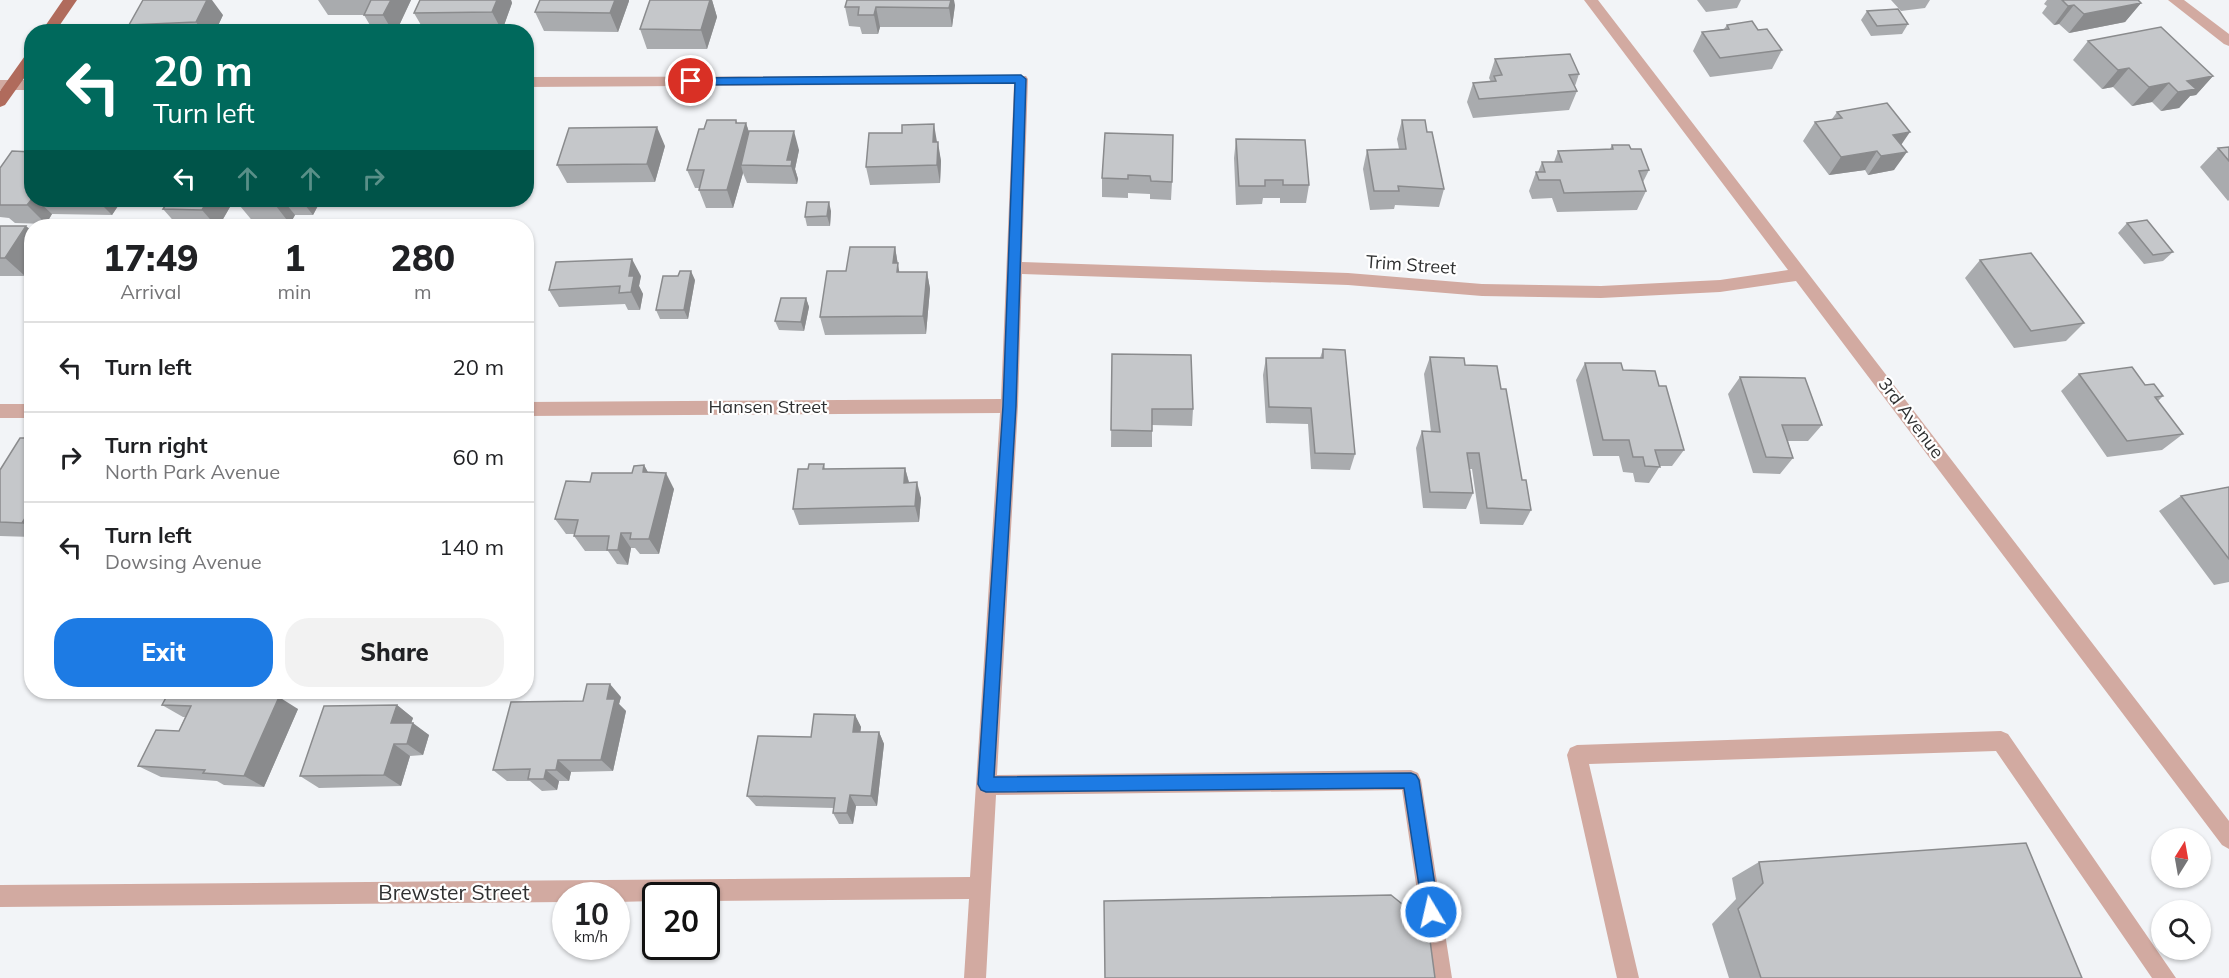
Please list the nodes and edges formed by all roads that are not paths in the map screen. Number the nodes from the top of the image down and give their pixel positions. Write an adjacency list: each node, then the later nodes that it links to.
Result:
1 (69, 0): 4 (main road)
2 (1591, 0): 12 (street, 3rd Avenue)
3 (2175, 0): 5 (street)
4 (53, 24)
5 (2229, 41)
6 (24, 65): 8 (main road)
7 (534, 82): 11 (street)
8 (6, 85): 9 (street); 10 (main road)
9 (24, 85)
10 (0, 102)
11 (1016, 268): 12 (street, Trim Street); 13 (street)
12 (1802, 274): 18 (street, 3rd Avenue)
13 (1009, 406): 14 (street, Hansen Street); 17 (street)
14 (534, 409)
15 (0, 411): 16 (street)
16 (24, 411)
17 (986, 784): 19 (street); 22 (street)
18 (2229, 838)
19 (980, 888): 20 (street, Brewster Street); 21 (street)
20 (0, 896)
21 (975, 978)
22 (1441, 978)
23 (1628, 978): 24 (street)
24 (2165, 978)

